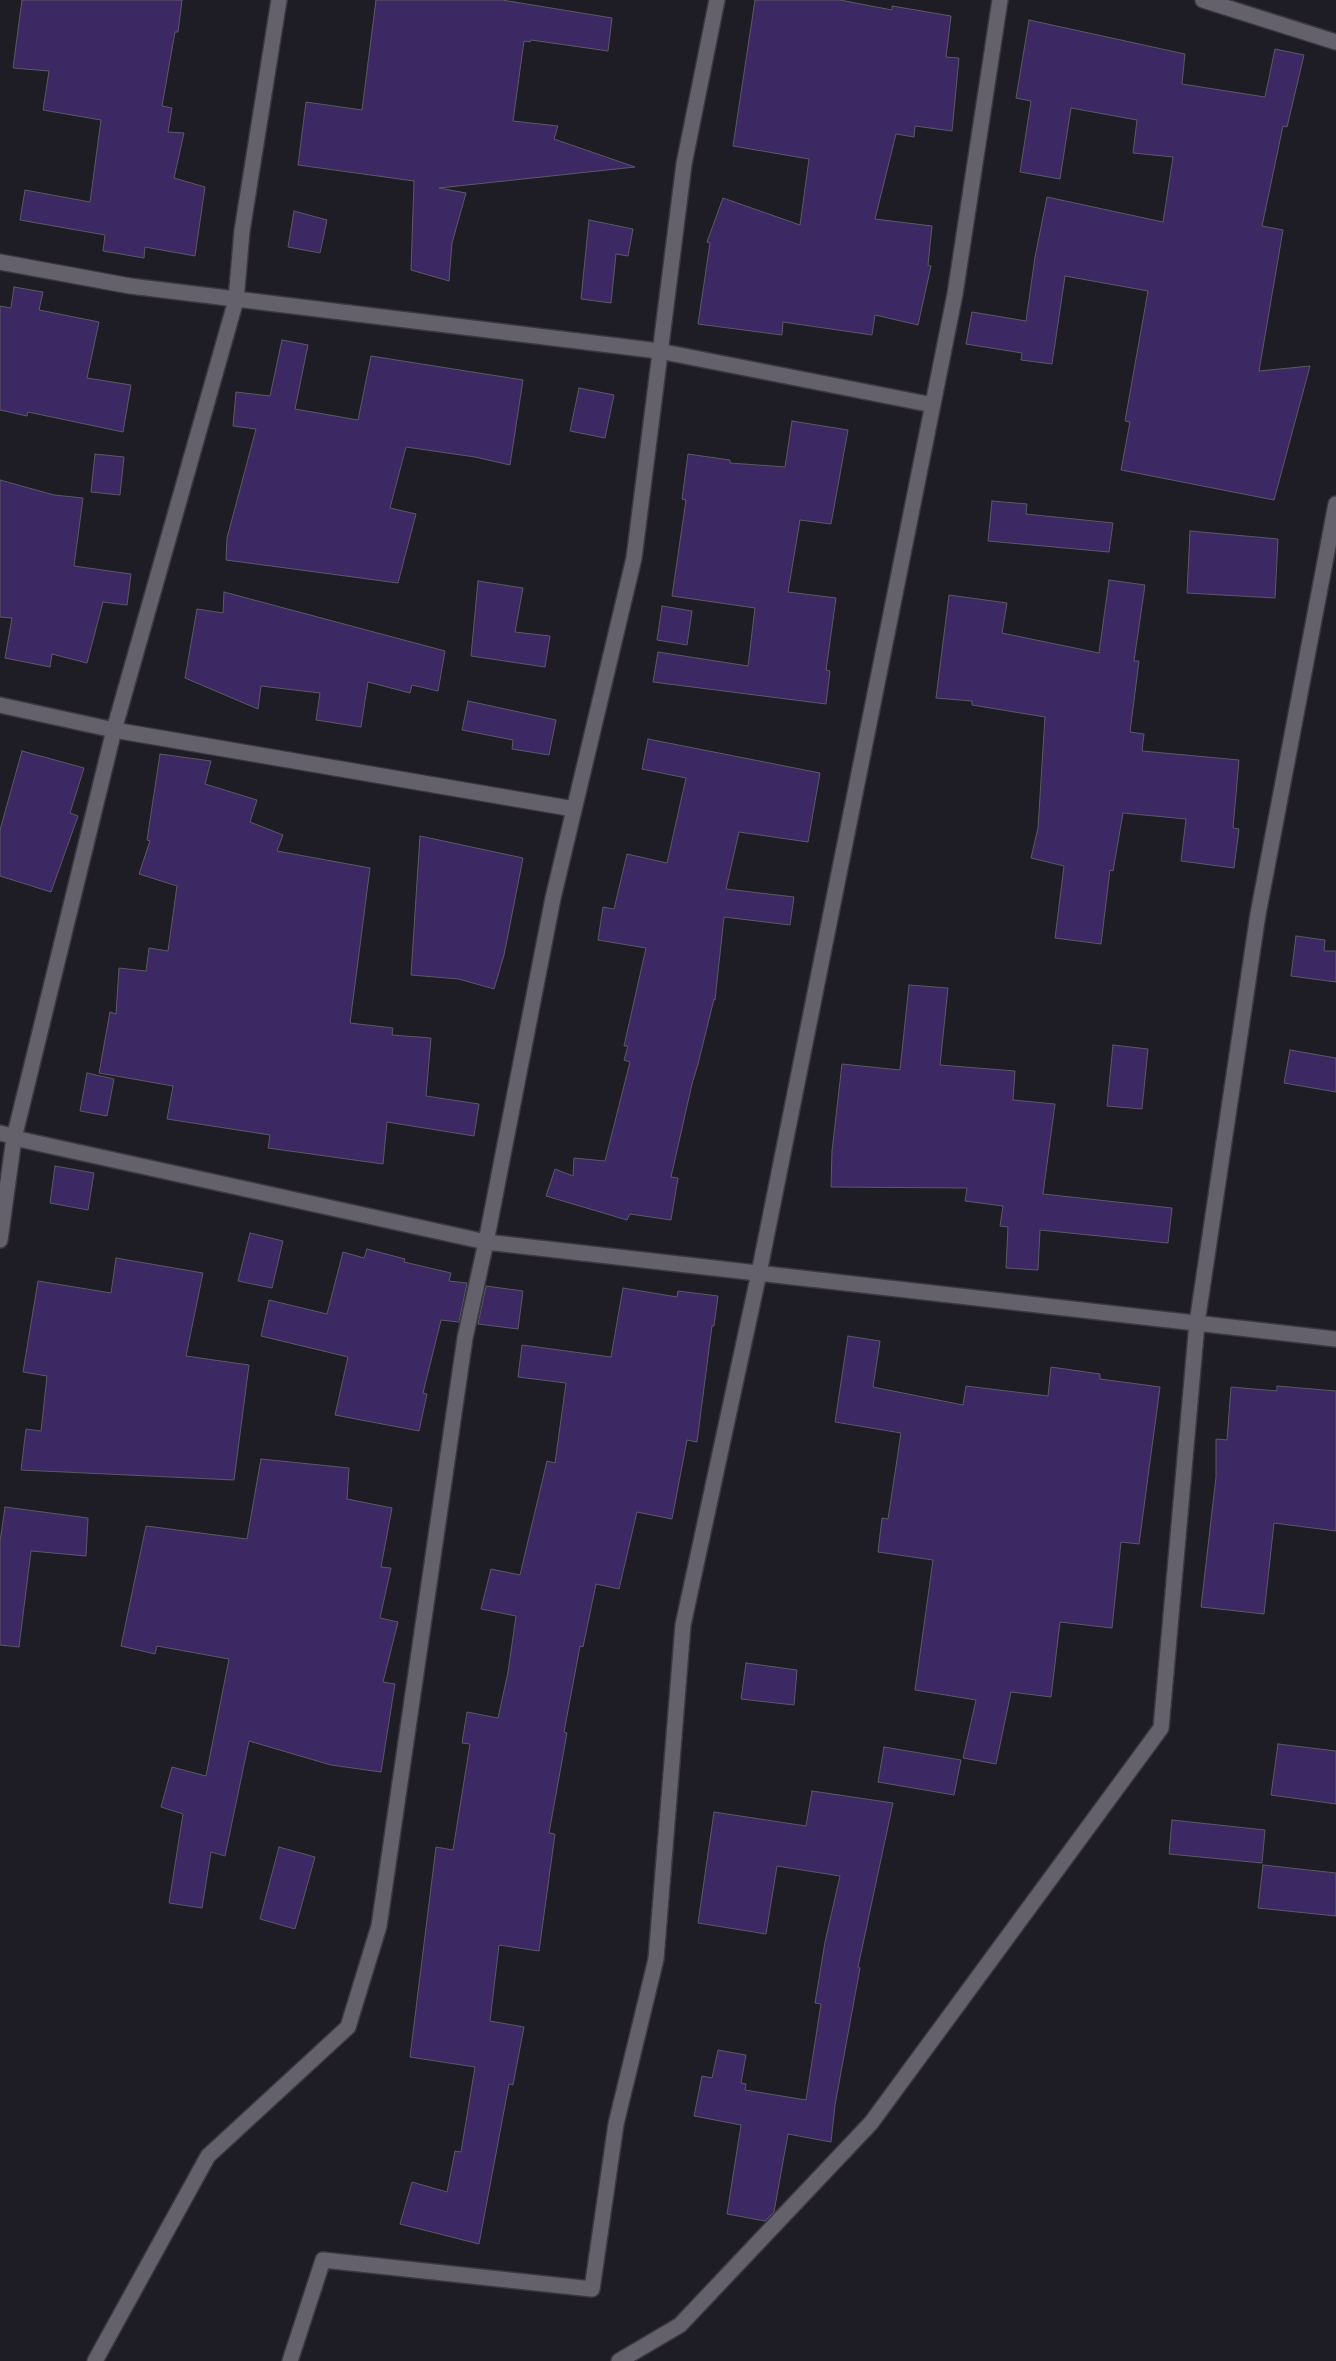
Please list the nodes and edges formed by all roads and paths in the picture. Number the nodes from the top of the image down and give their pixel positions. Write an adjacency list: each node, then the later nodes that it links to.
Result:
1 (279, 0): 7 (street)
2 (717, 0): 8 (street)
3 (1000, 0): 9 (street)
4 (1202, 0): 5 (street)
5 (1336, 42)
6 (0, 262): 7 (street)
7 (236, 300): 8 (street); 12 (street)
8 (660, 351): 9 (street); 13 (street)
9 (933, 405): 17 (street)
10 (1336, 504): 18 (street)
11 (0, 705): 12 (street)
12 (114, 730): 13 (street); 14 (street)
13 (574, 809): 16 (street)
14 (7, 1136): 15 (street); 16 (street)
15 (0, 1240)
16 (486, 1242): 17 (street); 20 (street)
17 (759, 1273): 18 (street); 21 (street)
18 (1197, 1323): 19 (street); 22 (street)
19 (1336, 1339)
20 (95, 2361)
21 (290, 2361)
22 (619, 2361)

